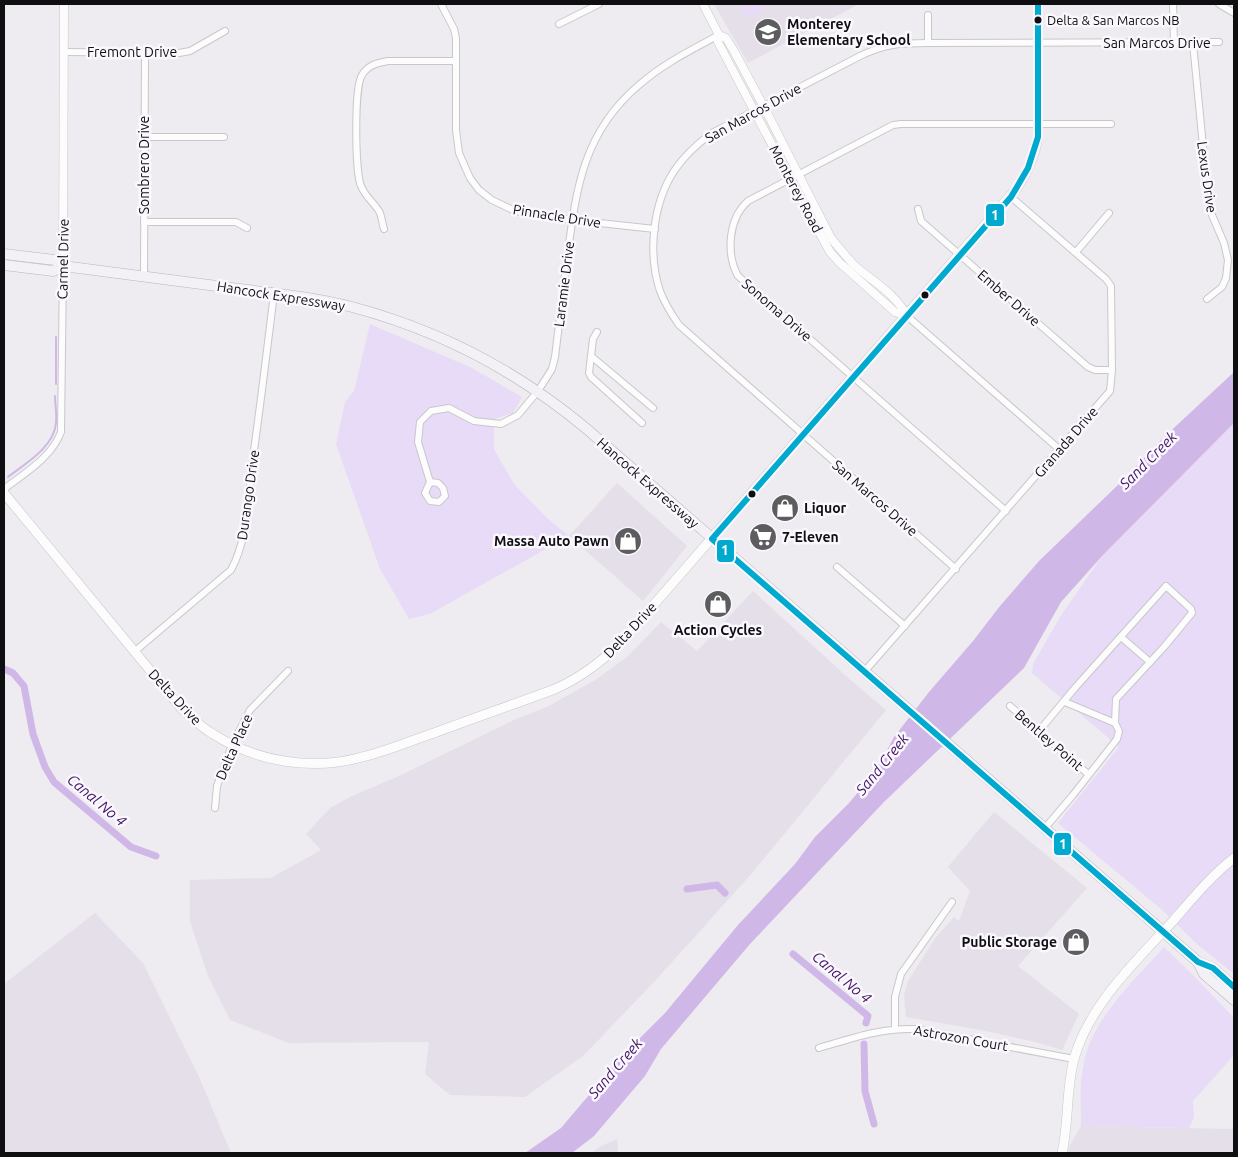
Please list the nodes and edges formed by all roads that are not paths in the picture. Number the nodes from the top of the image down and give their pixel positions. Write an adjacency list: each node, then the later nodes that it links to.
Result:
1 (64, 4): 18 (street, Carmel Drive)
2 (441, 4): 20 (street, Pinnacle Drive)
3 (599, 4): 10 (street)
4 (703, 4): 12 (street, Monterey Road)
5 (1038, 4): 15 (main road, Delta Drive)
6 (1174, 4): 16 (street)
7 (1219, 4): 8 (street)
8 (1234, 13)
9 (928, 15): 14 (street)
10 (559, 24)
11 (225, 31): 19 (street, Fremont Drive)
12 (719, 35): 21 (street, Monterey Road); 22 (street, Monterey Road); 32 (street, Laramie Drive)
13 (1219, 42): 17 (street, San Marcos Drive)
14 (928, 43): 15 (street, San Marcos Drive); 21 (street, San Marcos Drive)
15 (1038, 43): 16 (street, San Marcos Drive); 23 (main road, Delta Drive)
16 (1174, 43): 17 (street, San Marcos Drive)
17 (1193, 43): 44 (street, Lexus Drive)
18 (64, 52): 19 (street, Fremont Drive); 41 (street, Carmel Drive)
19 (145, 53): 25 (street, Sombrero Drive)
20 (456, 61): 32 (street, Pinnacle Drive); 35 (street)
21 (764, 106): 22 (street, San Marcos Drive); 27 (street, Monterey Road)
22 (755, 111): 28 (street, Monterey Road); 36 (street, San Marcos Drive)
23 (1038, 124): 24 (street, Sonoma Drive); 27 (street, Sonoma Drive); 29 (main road, Delta Drive)
24 (1111, 124)
25 (144, 137): 26 (street); 33 (street, Sombrero Drive)
26 (224, 137)
27 (799, 174): 28 (street, Sonoma Drive); 45 (street, Monterey Road)
28 (790, 179): 45 (street, Monterey Road); 49 (street, Sonoma Drive)
29 (1011, 197): 37 (street, Granada Drive); 39 (main road, Delta Drive)
30 (918, 209): 39 (street, Ember Drive)
31 (1109, 213): 37 (street)
32 (572, 220): 36 (street, Pinnacle Drive); 50 (street, Laramie Drive)
33 (144, 222): 34 (street); 42 (street, Sombrero Drive)
34 (247, 228)
35 (384, 229)
36 (655, 229): 53 (street, San Marcos Drive)
37 (1076, 252): 48 (street, Granada Drive)
38 (4, 254): 41 (main road, Hancock Expressway)
39 (960, 255): 45 (main road, Delta Drive); 48 (street, Ember Drive)
40 (4, 265): 41 (main road, Hancock Expressway)
41 (64, 266): 42 (main road, Hancock Expressway); 56 (street, Carmel Drive)
42 (144, 277): 43 (main road, Hancock Expressway)
43 (274, 293): 50 (main road, Hancock Expressway); 64 (street, Durango Drive)
44 (1207, 299)
45 (907, 316): 49 (main road, Delta Drive); 54 (street, Monterey Road)
46 (597, 332): 47 (street)
47 (591, 356): 51 (street); 52 (street)
48 (1112, 370): 54 (street, Granada Drive)
49 (853, 377): 53 (main road, Delta Drive); 58 (street, Sonoma Drive)
50 (538, 391): 55 (street, Laramie Drive); 59 (main road, Hancock Expressway)
51 (653, 408)
52 (642, 423)
53 (802, 434): 59 (main road, Delta Drive); 61 (street, San Marcos Drive)
54 (1059, 449): 58 (street, Granada Drive)
55 (430, 482)
56 (4, 489)
57 (4, 493): 64 (main road, Delta Drive)
58 (1006, 511): 61 (street, Granada Drive)
59 (712, 539): 67 (main road, Hancock Expressway); 72 (main road, Delta Drive)
60 (837, 567): 62 (street)
61 (956, 569): 62 (street, Granada Drive)
62 (904, 626): 67 (street, Granada Drive)
63 (1121, 637): 65 (street); 65 (street, Bentley Point); 68 (street)
64 (134, 652): 72 (main road, Delta Drive)
65 (1150, 662): 70 (street, Bentley Point)
66 (288, 672): 72 (street, Delta Place)
67 (864, 672): 75 (main road, Hancock Expressway)
68 (1065, 702): 70 (street); 71 (street)
69 (1010, 706): 71 (street, Bentley Point)
70 (1115, 723): 73 (street, Bentley Point)
71 (1039, 732): 73 (street, Bentley Point)
72 (232, 746): 74 (street, Delta Place)
73 (1088, 774): 75 (street, Bentley Point)
74 (215, 808)
75 (1045, 828): 78 (main road, Hancock Expressway)
76 (1234, 858): 78 (main road)
77 (952, 902): 82 (street)
78 (1163, 931): 79 (main road, Hancock Expressway); 84 (main road)
79 (1198, 962): 80 (main road, Hancock Expressway); 81 (main road, Hancock Expressway)
80 (1234, 986)
81 (1234, 1000)
82 (895, 1028): 83 (street, Astrozon Court); 84 (street, Astrozon Court)
83 (820, 1048)
84 (1074, 1060): 85 (main road)
85 (1062, 1153)

